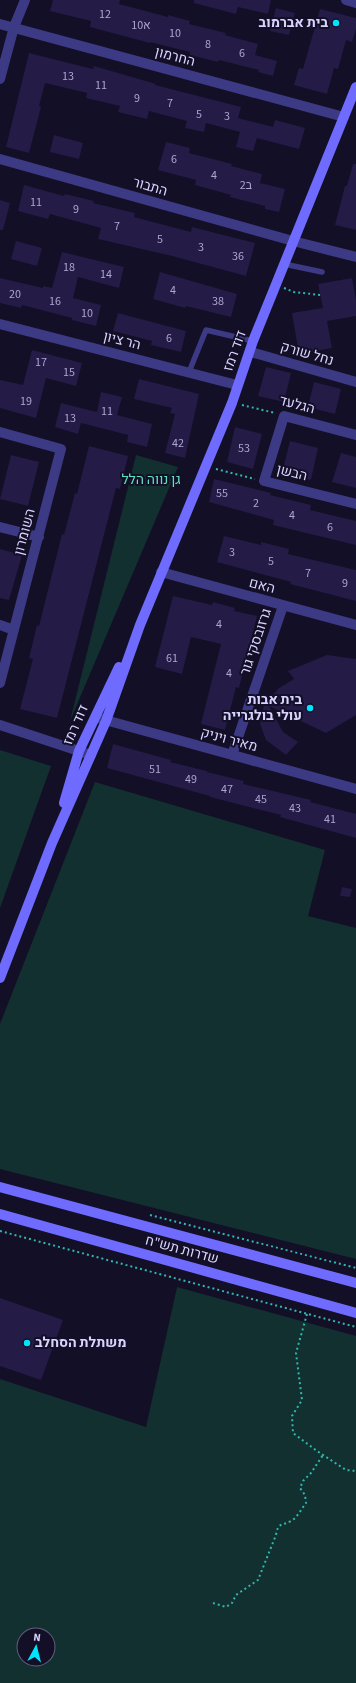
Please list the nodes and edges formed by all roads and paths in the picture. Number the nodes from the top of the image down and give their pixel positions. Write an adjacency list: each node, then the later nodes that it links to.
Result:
1 (25, 0): 5 (street)
2 (346, 0): 3 (street)
3 (356, 3)
4 (0, 24): 5 (street, החרמון)
5 (14, 27): 6 (street); 8 (street, החרמון)
6 (0, 79)
7 (356, 87): 8 (street, דוד רמז)
8 (344, 117): 10 (street, דוד רמז)
9 (0, 159): 10 (street, התבור)
10 (293, 241): 11 (street, התבור); 12 (street, דוד רמז)
11 (356, 257)
12 (284, 264): 13 (lane); 14 (street, דוד רמז)
13 (322, 272)
14 (276, 284): 15 (path); 17 (street, דוד רמז)
15 (320, 295)
16 (0, 324): 19 (street, הר ציון)
17 (253, 341): 18 (street, דוד רמז); 19 (lane)
18 (251, 352): 20 (street, נחל שורק); 21 (street, דוד רמז)
19 (189, 372): 21 (street, הר ציון)
20 (356, 382)
21 (237, 385): 22 (street, דוד רמז)
22 (232, 403): 23 (path, הגלעד); 26 (street, דוד רמז)
23 (284, 416): 25 (street, הגלעד); 27 (street, הבשן)
24 (0, 432): 30 (street, השומרון)
25 (356, 435)
26 (205, 466): 27 (path); 31 (street, דוד רמז)
27 (264, 481): 28 (street, הבשן)
28 (356, 504)
29 (0, 526): 30 (street)
30 (39, 537): 36 (street, השומרון)
31 (161, 572): 32 (street, האם); 33 (street, דוד רמז)
32 (283, 606): 34 (street, האם); 43 (street, גרזובסקי גור)
33 (140, 625): 38 (street, דוד רמז); 39 (street, דוד רמז)
34 (356, 625)
35 (0, 626): 36 (street)
36 (14, 630): 37 (street, השומרון)
37 (0, 683)
38 (94, 717): 39 (street, מאיר ויניק); 41 (street, דוד רמז)
39 (106, 721): 42 (street, דוד רמז); 43 (street, מאיר ויניק)
40 (0, 725): 41 (street)
41 (79, 751): 42 (street); 45 (street, דוד רמז)
42 (91, 755): 45 (street, דוד רמז)
43 (232, 755): 44 (street, מאיר ויניק)
44 (356, 789)
45 (52, 843): 46 (street, דוד רמז)
46 (0, 978)
47 (0, 1187): 52 (street, שדרות תש"ח)
48 (0, 1214): 53 (street, שדרות תש"ח)
49 (147, 1214): 51 (path)
50 (0, 1231): 54 (path)
51 (356, 1268)
52 (356, 1283)
53 (356, 1313)
54 (307, 1314): 55 (path); 56 (path)
55 (356, 1327)
56 (323, 1455): 57 (path); 58 (path)
57 (356, 1470)
58 (213, 1603)

